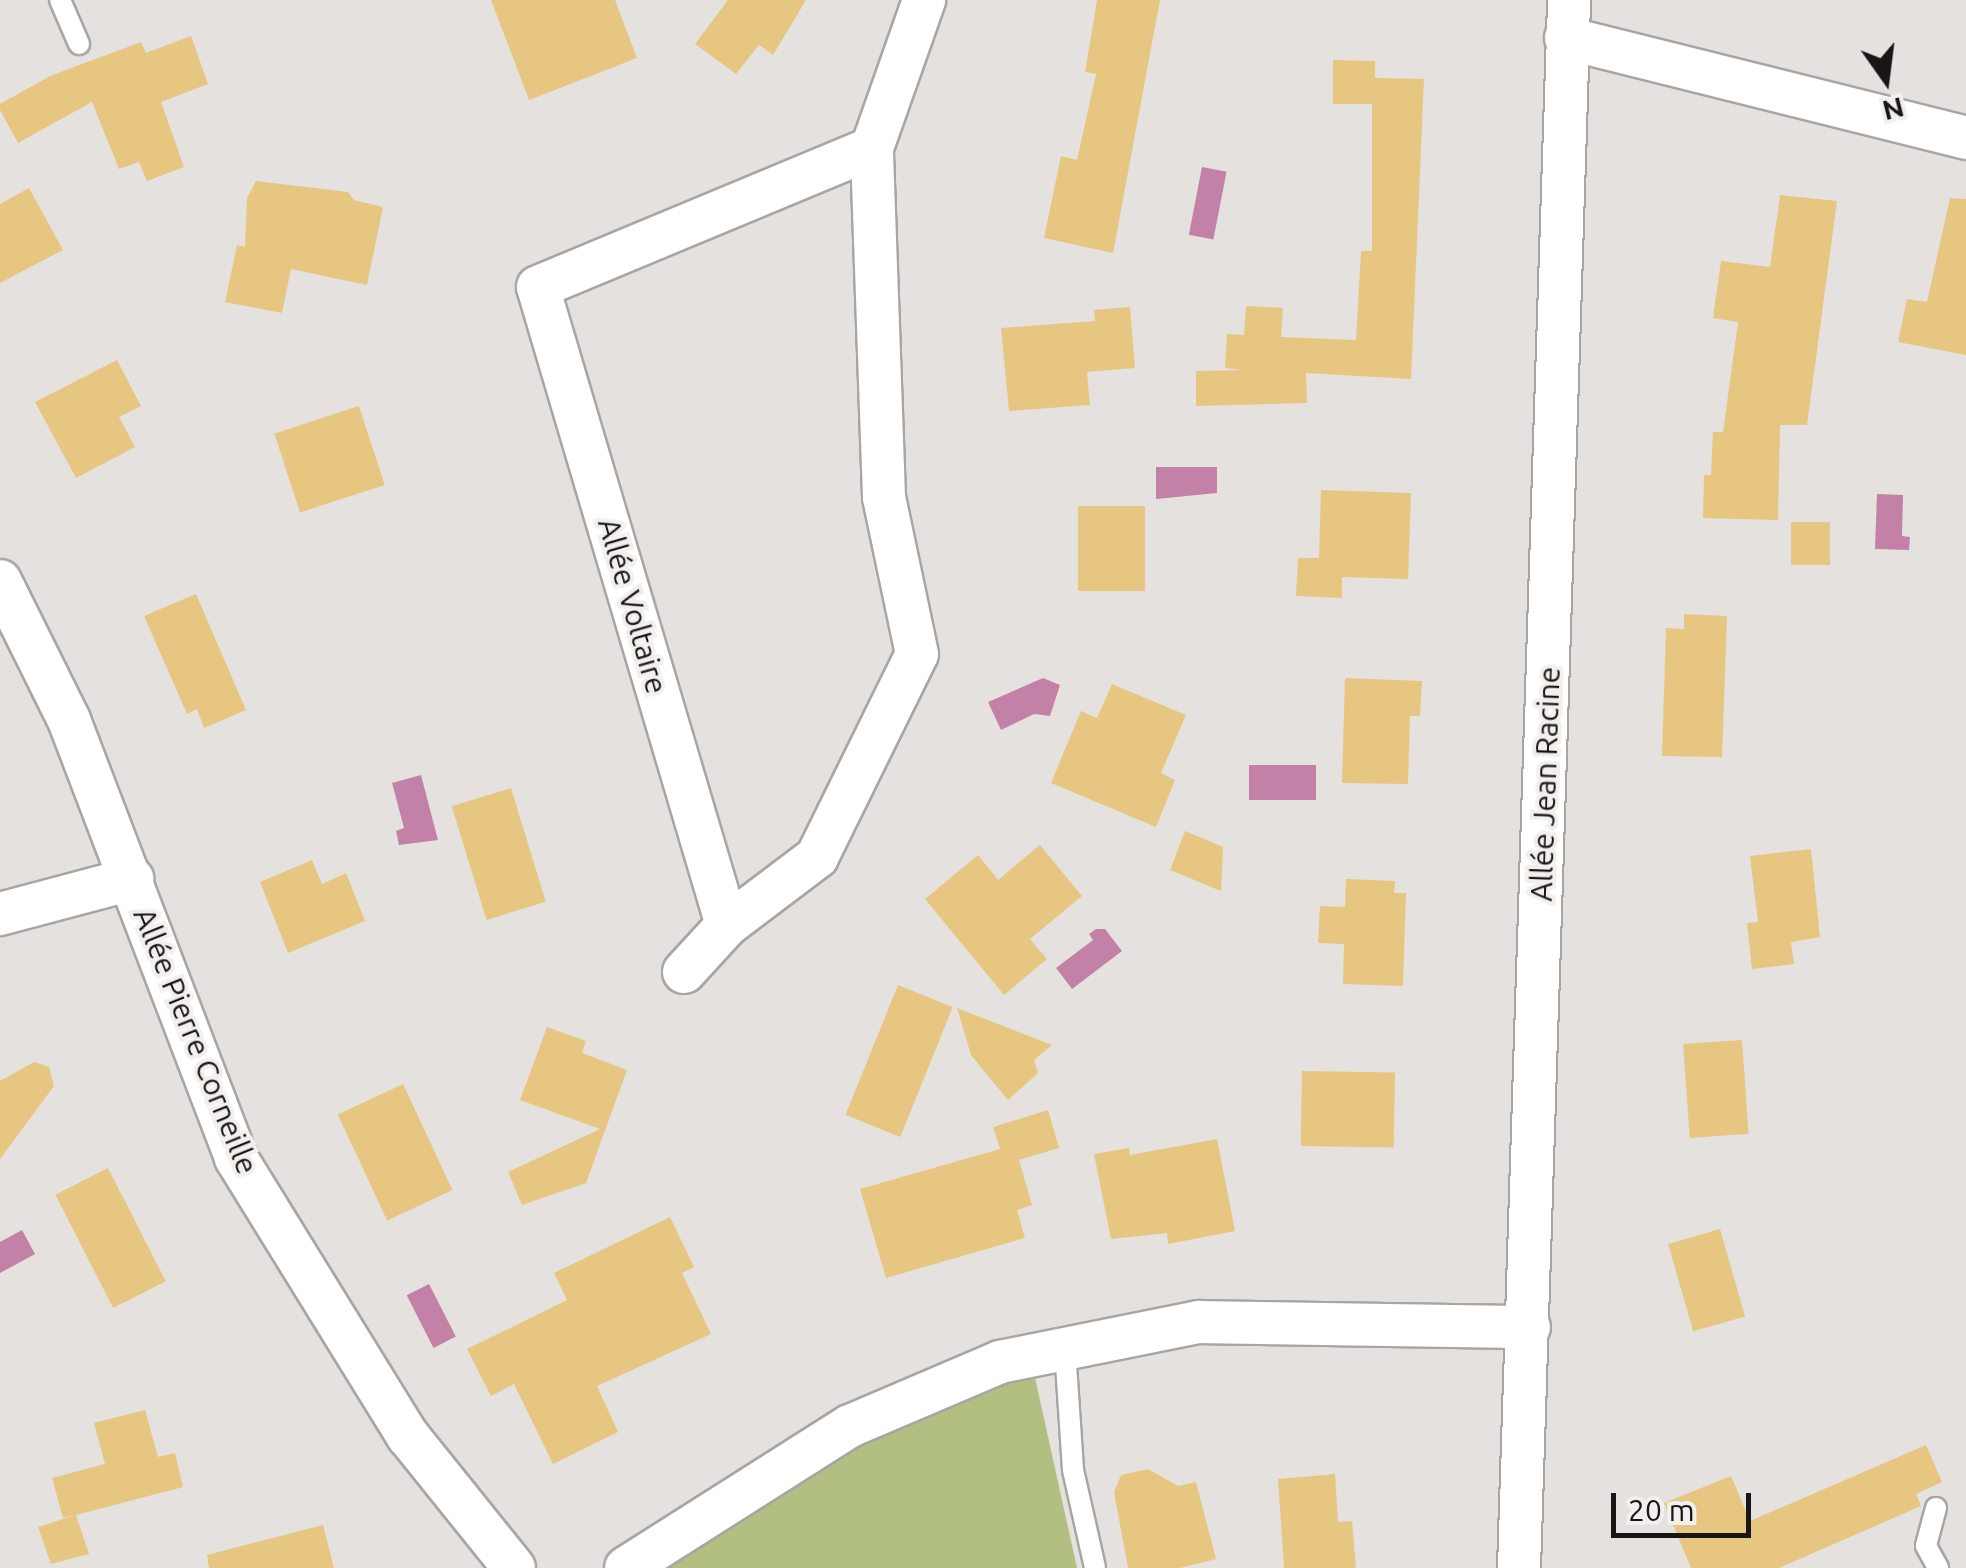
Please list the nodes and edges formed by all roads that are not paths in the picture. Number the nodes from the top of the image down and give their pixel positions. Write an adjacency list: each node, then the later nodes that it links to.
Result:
1 (60, 0): 4 (lane)
2 (924, 0): 6 (street)
3 (1568, 19): 5 (street); 12 (street, Allée Jean Racine)
4 (79, 44)
5 (1966, 138)
6 (872, 148): 10 (street); 10 (street, Allée Voltaire)
7 (0, 581): 8 (street, Allée Pierre Corneille)
8 (132, 879): 9 (street); 15 (street, Allée Pierre Corneille)
9 (0, 914)
10 (727, 925): 11 (street)
11 (684, 972)
12 (1529, 1328): 13 (street); 18 (street, Allée Jean Racine)
13 (1065, 1349): 16 (street); 17 (lane)
14 (1936, 1508): 19 (lane)
15 (514, 1568)
16 (626, 1568)
17 (1095, 1568)
18 (1519, 1568)
19 (1938, 1568)

